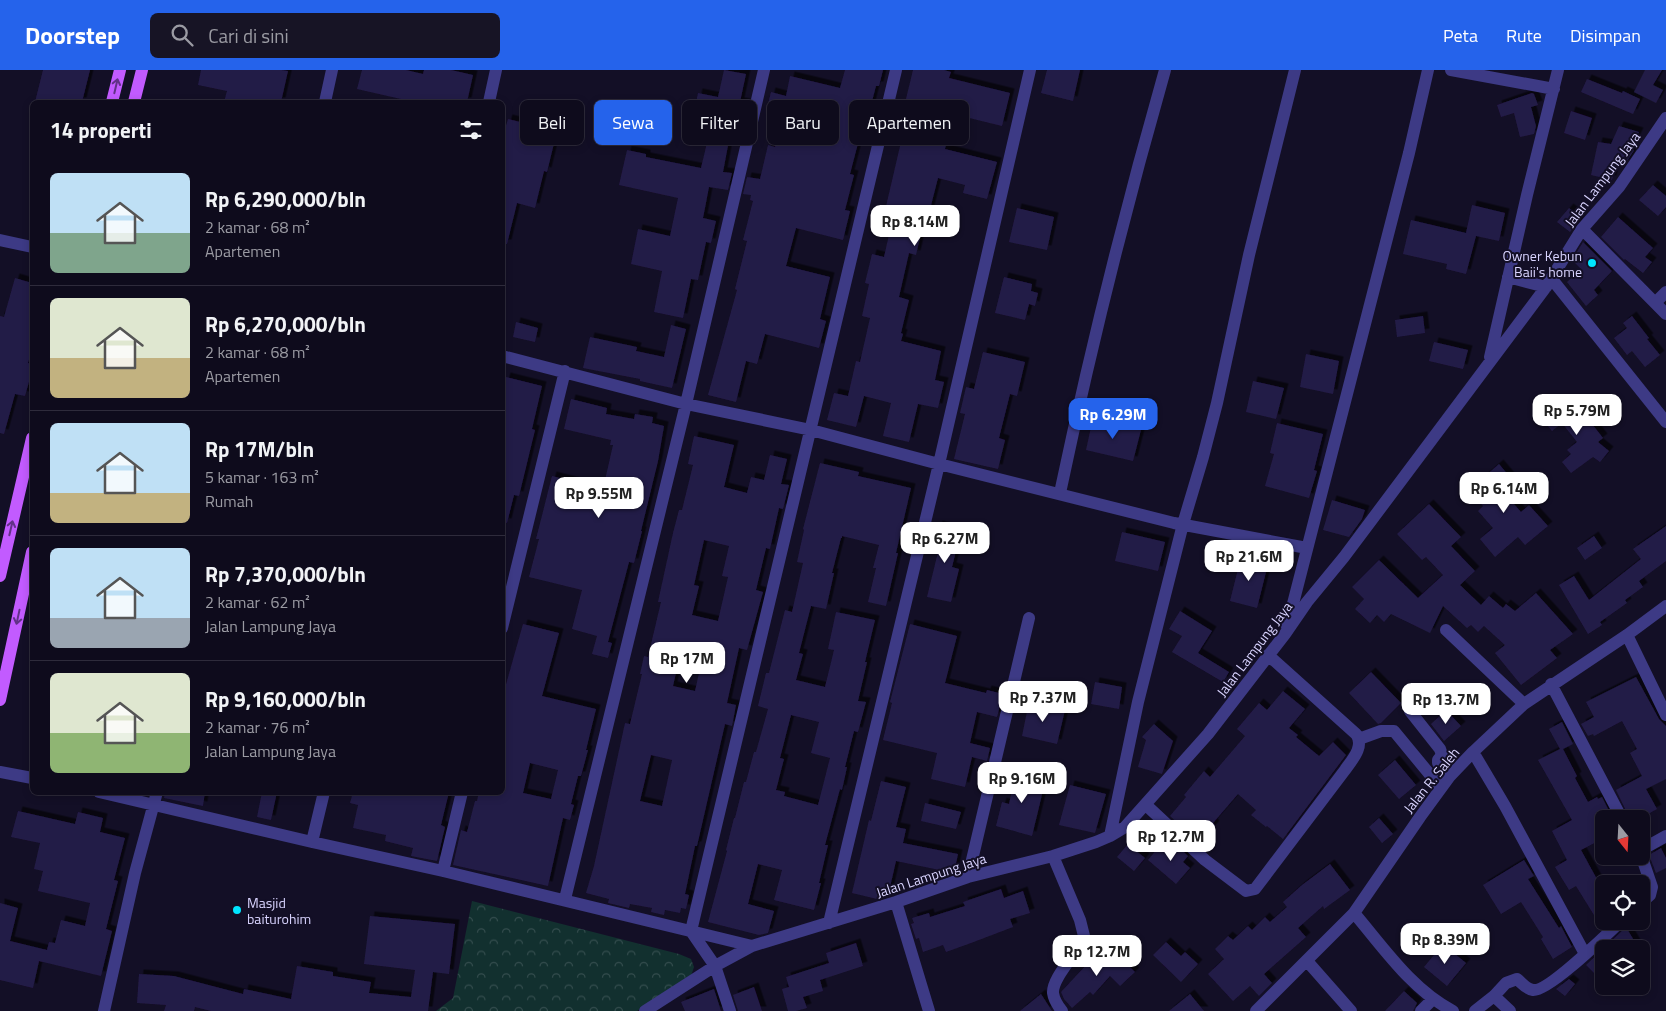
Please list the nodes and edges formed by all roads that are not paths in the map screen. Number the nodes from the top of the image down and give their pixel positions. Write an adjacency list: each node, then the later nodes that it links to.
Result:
1 (120, 70): 14 (main road, one-way to 1)
2 (142, 70): 15 (main road)
3 (332, 70): 16 (street)
4 (496, 70): 17 (street)
5 (764, 70): 30 (street)
6 (896, 70): 32 (street)
7 (1030, 70): 34 (street)
8 (1165, 70): 35 (street)
9 (1295, 70): 36 (street)
10 (1428, 70): 37 (street)
11 (1451, 70): 13 (street)
12 (1558, 70): 13 (street)
13 (1554, 89): 22 (street)
14 (112, 100)
15 (134, 100)
16 (325, 100)
17 (489, 100)
18 (1666, 118): 19 (street, Jalan Lampung Jaya)
19 (1582, 229): 23 (street, Jalan Lampung Jaya); 25 (street)
20 (0, 240): 21 (street)
21 (30, 247)
22 (1508, 277): 23 (street); 28 (street)
23 (1549, 283): 28 (street, Jalan Lampung Jaya); 31 (street)
24 (1666, 292): 25 (street)
25 (1655, 303): 26 (street)
26 (1666, 314)
27 (505, 357): 29 (street)
28 (1489, 362): 44 (street, Jalan Lampung Jaya)
29 (565, 371): 30 (street); 41 (street)
30 (686, 404): 32 (street); 73 (street)
31 (1666, 422)
32 (811, 430): 34 (street); 78 (street)
33 (30, 447): 39 (main road, one-way to 33)
34 (939, 464): 35 (street); 76 (street)
35 (1060, 493): 36 (street)
36 (1183, 524): 37 (street); 64 (street)
37 (1307, 548): 44 (street)
38 (30, 561): 48 (main road, one-way to 48)
39 (0, 576)
40 (1666, 606): 45 (street, Jalan R. Saleh)
41 (505, 616)
42 (1029, 618): 70 (street)
43 (1446, 630): 49 (street)
44 (1285, 634): 46 (street, Jalan Lampung Jaya)
45 (1627, 635): 47 (street, Jalan R. Saleh); 51 (street)
46 (1268, 655): 52 (street); 62 (street, Jalan Lampung Jaya)
47 (1551, 684): 49 (street, Jalan R. Saleh); 63 (street)
48 (0, 700)
49 (1524, 704): 53 (street, Jalan R. Saleh)
50 (1410, 711): 55 (street)
51 (1666, 715)
52 (1360, 739): 57 (street); 62 (street)
53 (1473, 752): 55 (street, Jalan R. Saleh); 80 (street)
54 (0, 772): 56 (street)
55 (1450, 776): 57 (street, Jalan R. Saleh)
56 (30, 778)
57 (1441, 788): 75 (street, Jalan R. Saleh)
58 (128, 795): 61 (street)
59 (323, 795): 66 (street)
60 (461, 795): 69 (street)
61 (156, 798): 66 (street); 85 (street)
62 (1146, 805): 64 (street, Jalan Lampung Jaya)
63 (1617, 810)
64 (1110, 836): 68 (street, Jalan Lampung Jaya)
65 (1666, 836): 67 (street)
66 (312, 842): 69 (street)
67 (1650, 845)
68 (1053, 856): 70 (street, Jalan Lampung Jaya); 89 (street)
69 (443, 871): 73 (street)
70 (968, 877): 74 (street, Jalan Lampung Jaya)
71 (1650, 881): 72 (street)
72 (1650, 895)
73 (565, 899): 78 (street)
74 (896, 902): 76 (street, Jalan Lampung Jaya); 88 (street)
75 (1354, 913): 81 (street, Jalan R. Saleh); 84 (street)
76 (829, 923): 79 (street, Jalan Lampung Jaya)
77 (1611, 930): 80 (street)
78 (691, 931): 79 (street); 82 (street)
79 (752, 946): 82 (street, Jalan Lampung Jaya)
80 (1585, 954): 83 (street)
81 (1307, 961): 90 (street, Jalan R. Saleh); 91 (street)
82 (715, 966): 86 (street, Jalan Lampung Jaya); 87 (street)
83 (1494, 996): 94 (street); 95 (street)
84 (1433, 999): 92 (street); 93 (street)
85 (104, 1011)
86 (645, 1011)
87 (730, 1011)
88 (929, 1011)
89 (1062, 1011)
90 (1256, 1011)
91 (1351, 1011)
92 (1421, 1011)
93 (1453, 1011)
94 (1475, 1011)
95 (1510, 1011)

